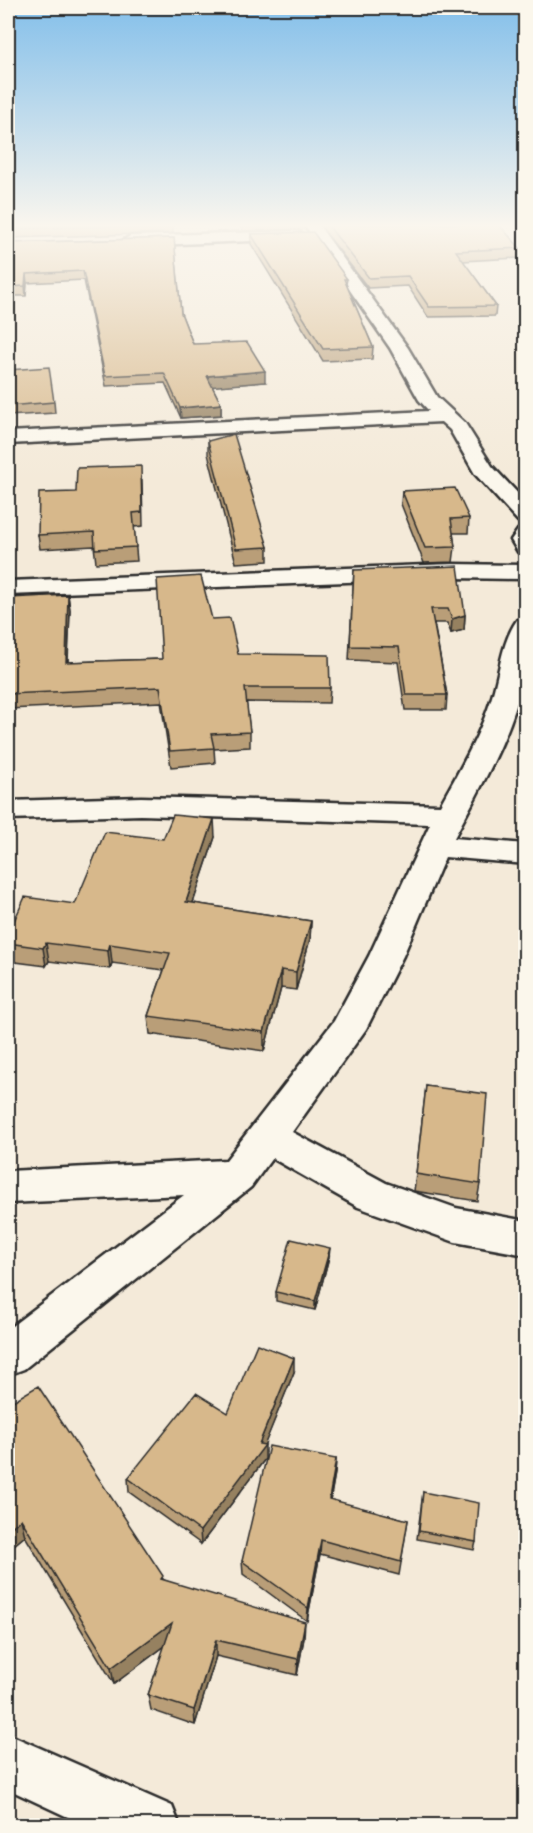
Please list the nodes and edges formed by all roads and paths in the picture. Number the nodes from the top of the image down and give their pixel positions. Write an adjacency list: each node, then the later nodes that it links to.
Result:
1 (372, 310): 2 (street)
2 (448, 416): 3 (street); 4 (street)
3 (8, 438)
4 (525, 516)
5 (525, 572): 6 (street)
6 (8, 588)
7 (525, 625): 9 (street)
8 (8, 810): 9 (street)
9 (443, 830): 10 (street); 11 (street)
10 (525, 854)
11 (267, 1137): 12 (street); 14 (street)
12 (237, 1176): 13 (street); 15 (street)
13 (8, 1187)
14 (525, 1238)
15 (8, 1355)
16 (8, 1761): 17 (street)
17 (152, 1826)

